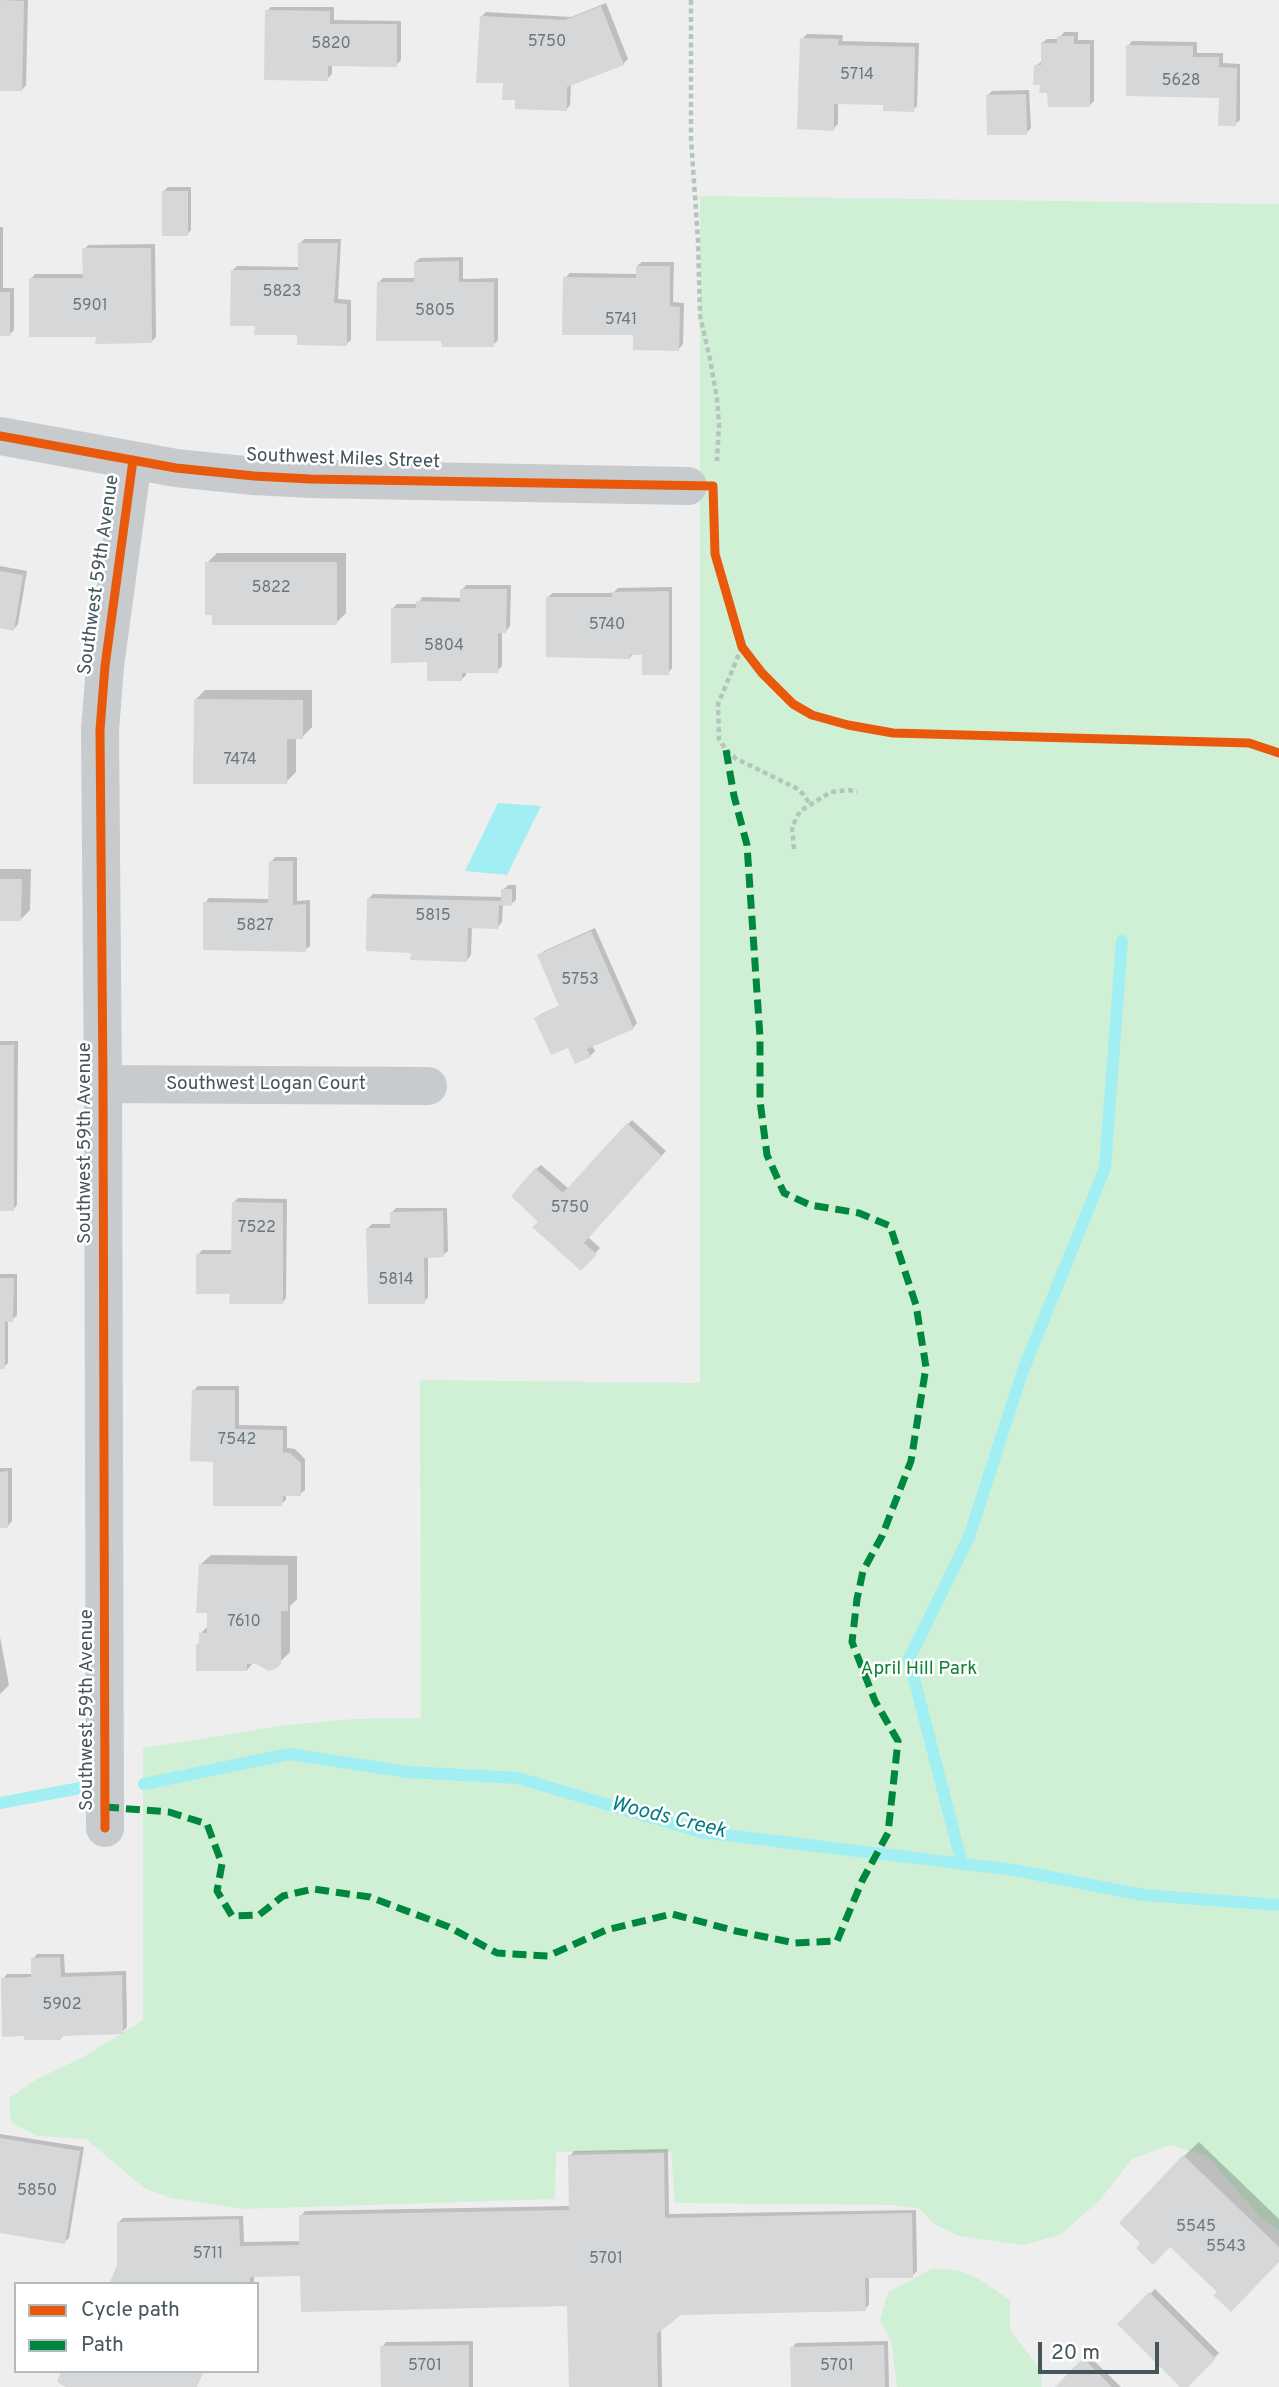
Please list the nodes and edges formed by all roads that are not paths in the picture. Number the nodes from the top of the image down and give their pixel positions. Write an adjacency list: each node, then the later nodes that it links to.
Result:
1 (0, 436): 2 (street, Southwest Miles Street)
2 (133, 460): 3 (street, Southwest Miles Street); 4 (street, Southwest 59th Avenue)
3 (702, 479)
4 (103, 1084): 5 (street, Southwest Logan Court); 6 (street, Southwest 59th Avenue)
5 (428, 1086)
6 (105, 1828)

